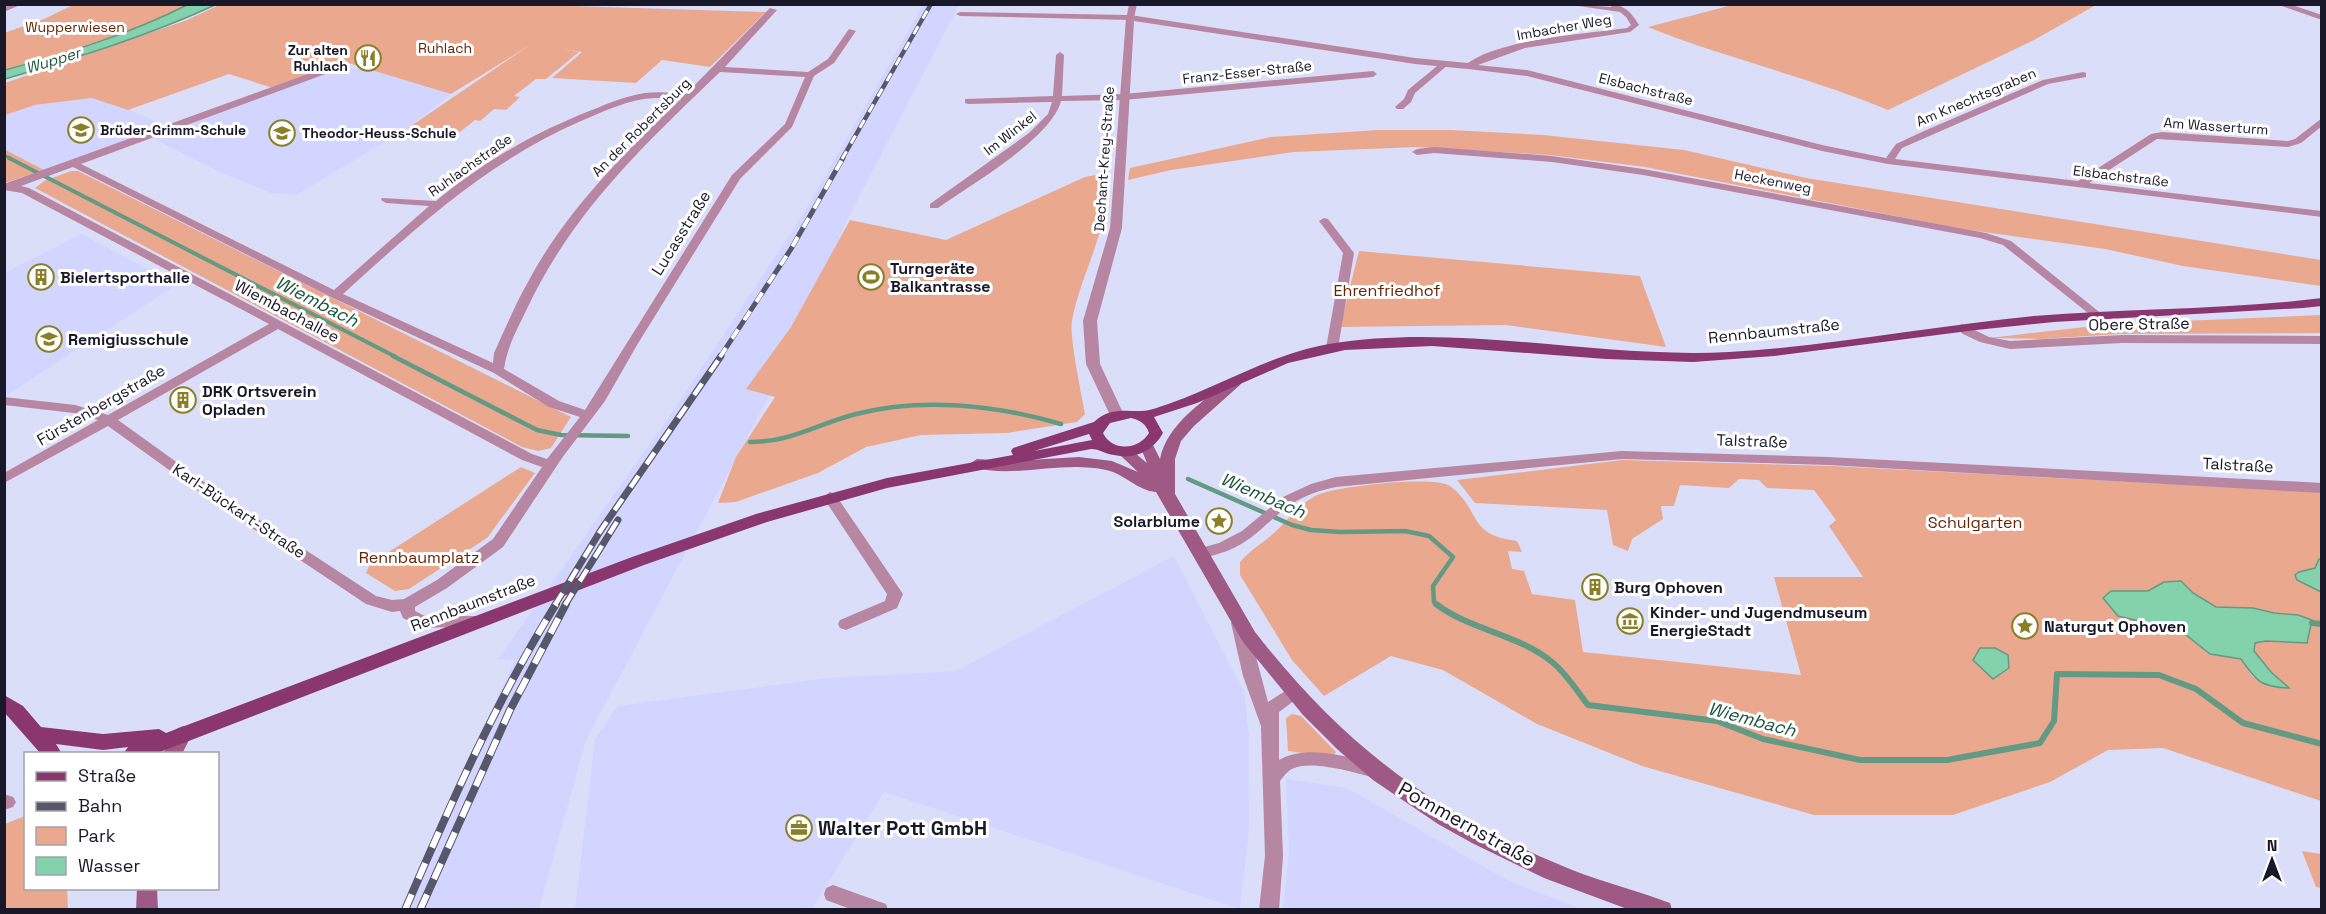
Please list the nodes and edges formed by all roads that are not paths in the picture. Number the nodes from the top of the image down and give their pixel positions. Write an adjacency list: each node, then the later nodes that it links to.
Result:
1 (18, 4): 7 (street)
2 (973, 4): 10 (street)
3 (1133, 4): 11 (street, Dechant-Krey-Straße)
4 (1569, 4): 6 (street)
5 (2280, 4): 12 (street)
6 (1617, 7): 16 (street, Imbacher Weg)
7 (4, 10)
8 (773, 10): 17 (street, An der Robertsburg)
9 (960, 14): 10 (street, Elsbachstraße)
10 (971, 15): 11 (street, Elsbachstraße)
11 (1130, 18): 15 (street, Elsbachstraße); 23 (street, Dechant-Krey-Straße)
12 (2322, 18)
13 (852, 31): 20 (street)
14 (1060, 55): 24 (street, Im Winkel)
15 (1445, 64): 16 (street, Elsbachstraße); 26 (street)
16 (1468, 66): 29 (street, Elsbachstraße)
17 (718, 69): 20 (street); 22 (street, An der Robertsburg)
18 (325, 71): 30 (street, Wiembachallee)
19 (1374, 74): 23 (street, Franz-Esser-Straße)
20 (810, 75): 51 (street, Lucasstraße)
21 (2083, 75): 29 (street, Am Knechtsgraben)
22 (690, 97): 34 (street, Ruhlachstraße); 45 (street, An der Robertsburg)
23 (1124, 97): 24 (street, Franz-Esser-Straße); 48 (street, Dechant-Krey-Straße)
24 (1058, 99): 25 (street, Franz-Esser-Straße); 35 (street, Im Winkel)
25 (968, 101)
26 (1400, 107)
27 (2322, 121): 31 (street, Am Wasserturm)
28 (1417, 152): 40 (street, Heckenweg)
29 (1888, 161): 31 (street, Elsbachstraße)
30 (74, 164): 32 (street, Wiembachallee); 38 (street)
31 (2080, 184): 36 (street, Elsbachstraße)
32 (6, 188): 41 (street, Wiembachallee)
33 (386, 200): 34 (street)
34 (437, 204): 38 (street, Ruhlachstraße)
35 (934, 206)
36 (2322, 214)
37 (1324, 221): 44 (street)
38 (335, 295): 45 (street)
39 (2322, 302): 40 (main road, Rennbaumstraße)
40 (2097, 315): 42 (main road, Rennbaumstraße)
41 (278, 324): 50 (street, Fürstenbergstraße); 57 (street, Wiembachallee)
42 (1962, 328): 43 (street, Obere Straße); 44 (main road, Rennbaumstraße)
43 (2322, 340)
44 (1332, 348): 46 (main road, Rennbaumstraße)
45 (498, 370): 51 (street)
46 (1235, 382): 49 (main road, Rennbaumstraße); 53 (main road, Rennbaumstraße); 61 (main road)
47 (4, 401): 50 (street, Karl-Bückart-Straße)
48 (1117, 415): 49 (main road); 52 (main road)
49 (1141, 416): 53 (main road)
50 (108, 419): 59 (street, Fürstenbergstraße); 64 (street, Karl-Bückart-Straße)
51 (583, 419): 57 (street)
52 (1098, 426): 54 (main road); 58 (main road, Rennbaumstraße)
53 (1156, 429): 55 (main road)
54 (1102, 444): 56 (main road); 58 (main road, Rennbaumstraße)
55 (1147, 446): 56 (main road); 61 (main road)
56 (1125, 452): 61 (main road)
57 (554, 460): 64 (street)
58 (977, 464): 61 (main road); 62 (main road, Rennbaumstraße)
59 (4, 479)
60 (2322, 488): 63 (street, Talstraße)
61 (1167, 494): 63 (main road, Pommernstraße)
62 (830, 497): 66 (main road, Rennbaumstraße); 67 (street)
63 (1202, 553): 65 (main road, Pommernstraße)
64 (406, 604): 66 (street)
65 (1238, 618): 68 (main road, Pommernstraße); 70 (street)
66 (478, 622): 72 (main road, Rennbaumstraße)
67 (846, 624)
68 (1293, 692): 70 (street); 76 (main road, Pommernstraße)
69 (4, 702): 71 (main road)
70 (1269, 728): 77 (street)
71 (36, 734): 72 (main road); 73 (main road)
72 (183, 734): 74 (main road, Rennbaumstraße); 75 (main road)
73 (52, 752)
74 (135, 752)
75 (173, 752)
76 (1376, 771): 77 (street); 83 (main road, Pommernstraße)
77 (1272, 778): 82 (street)
78 (147, 890): 80 (main road)
79 (833, 894): 81 (street)
80 (147, 909)
81 (879, 909)
82 (1269, 909)
83 (1656, 909)

